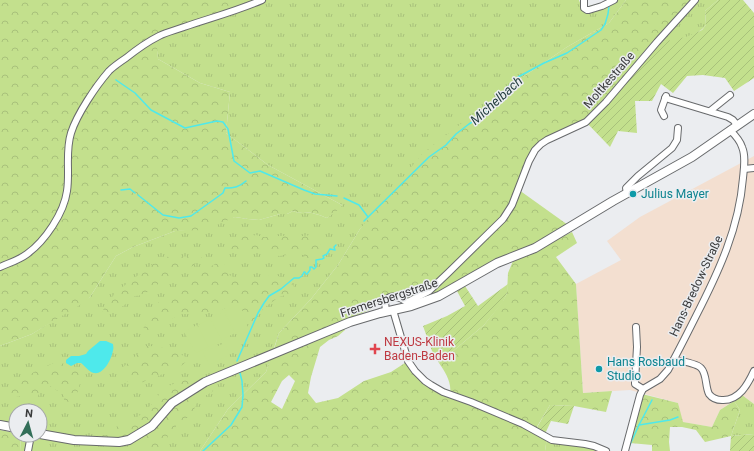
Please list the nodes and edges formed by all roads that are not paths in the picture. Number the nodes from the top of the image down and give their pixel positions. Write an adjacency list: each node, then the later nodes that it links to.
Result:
1 (262, 0): 14 (street)
2 (584, 0): 3 (street)
3 (614, 0)
4 (695, 0): 15 (street, Moltkestraße)
5 (730, 95): 6 (street)
6 (710, 111): 8 (street); 9 (street)
7 (754, 114): 9 (main road, Fremersbergstraße)
8 (664, 116)
9 (734, 127): 11 (street, Hans-Bredow-Straße); 13 (main road, Fremersbergstraße)
10 (678, 128): 13 (street)
11 (744, 168): 12 (street); 18 (street, Hans-Bredow-Straße)
12 (754, 168)
13 (627, 193): 15 (main road, Fremersbergstraße)
14 (0, 267)
15 (410, 304): 16 (main road, Fremersbergstraße); 16 (street)
16 (390, 311): 21 (main road, Fremersbergstraße); 22 (street)
17 (636, 327): 20 (street)
18 (674, 360): 19 (street); 20 (street, Hans-Bredow-Straße)
19 (754, 371)
20 (643, 389): 23 (street)
21 (48, 435)
22 (606, 451)
23 (625, 451)

